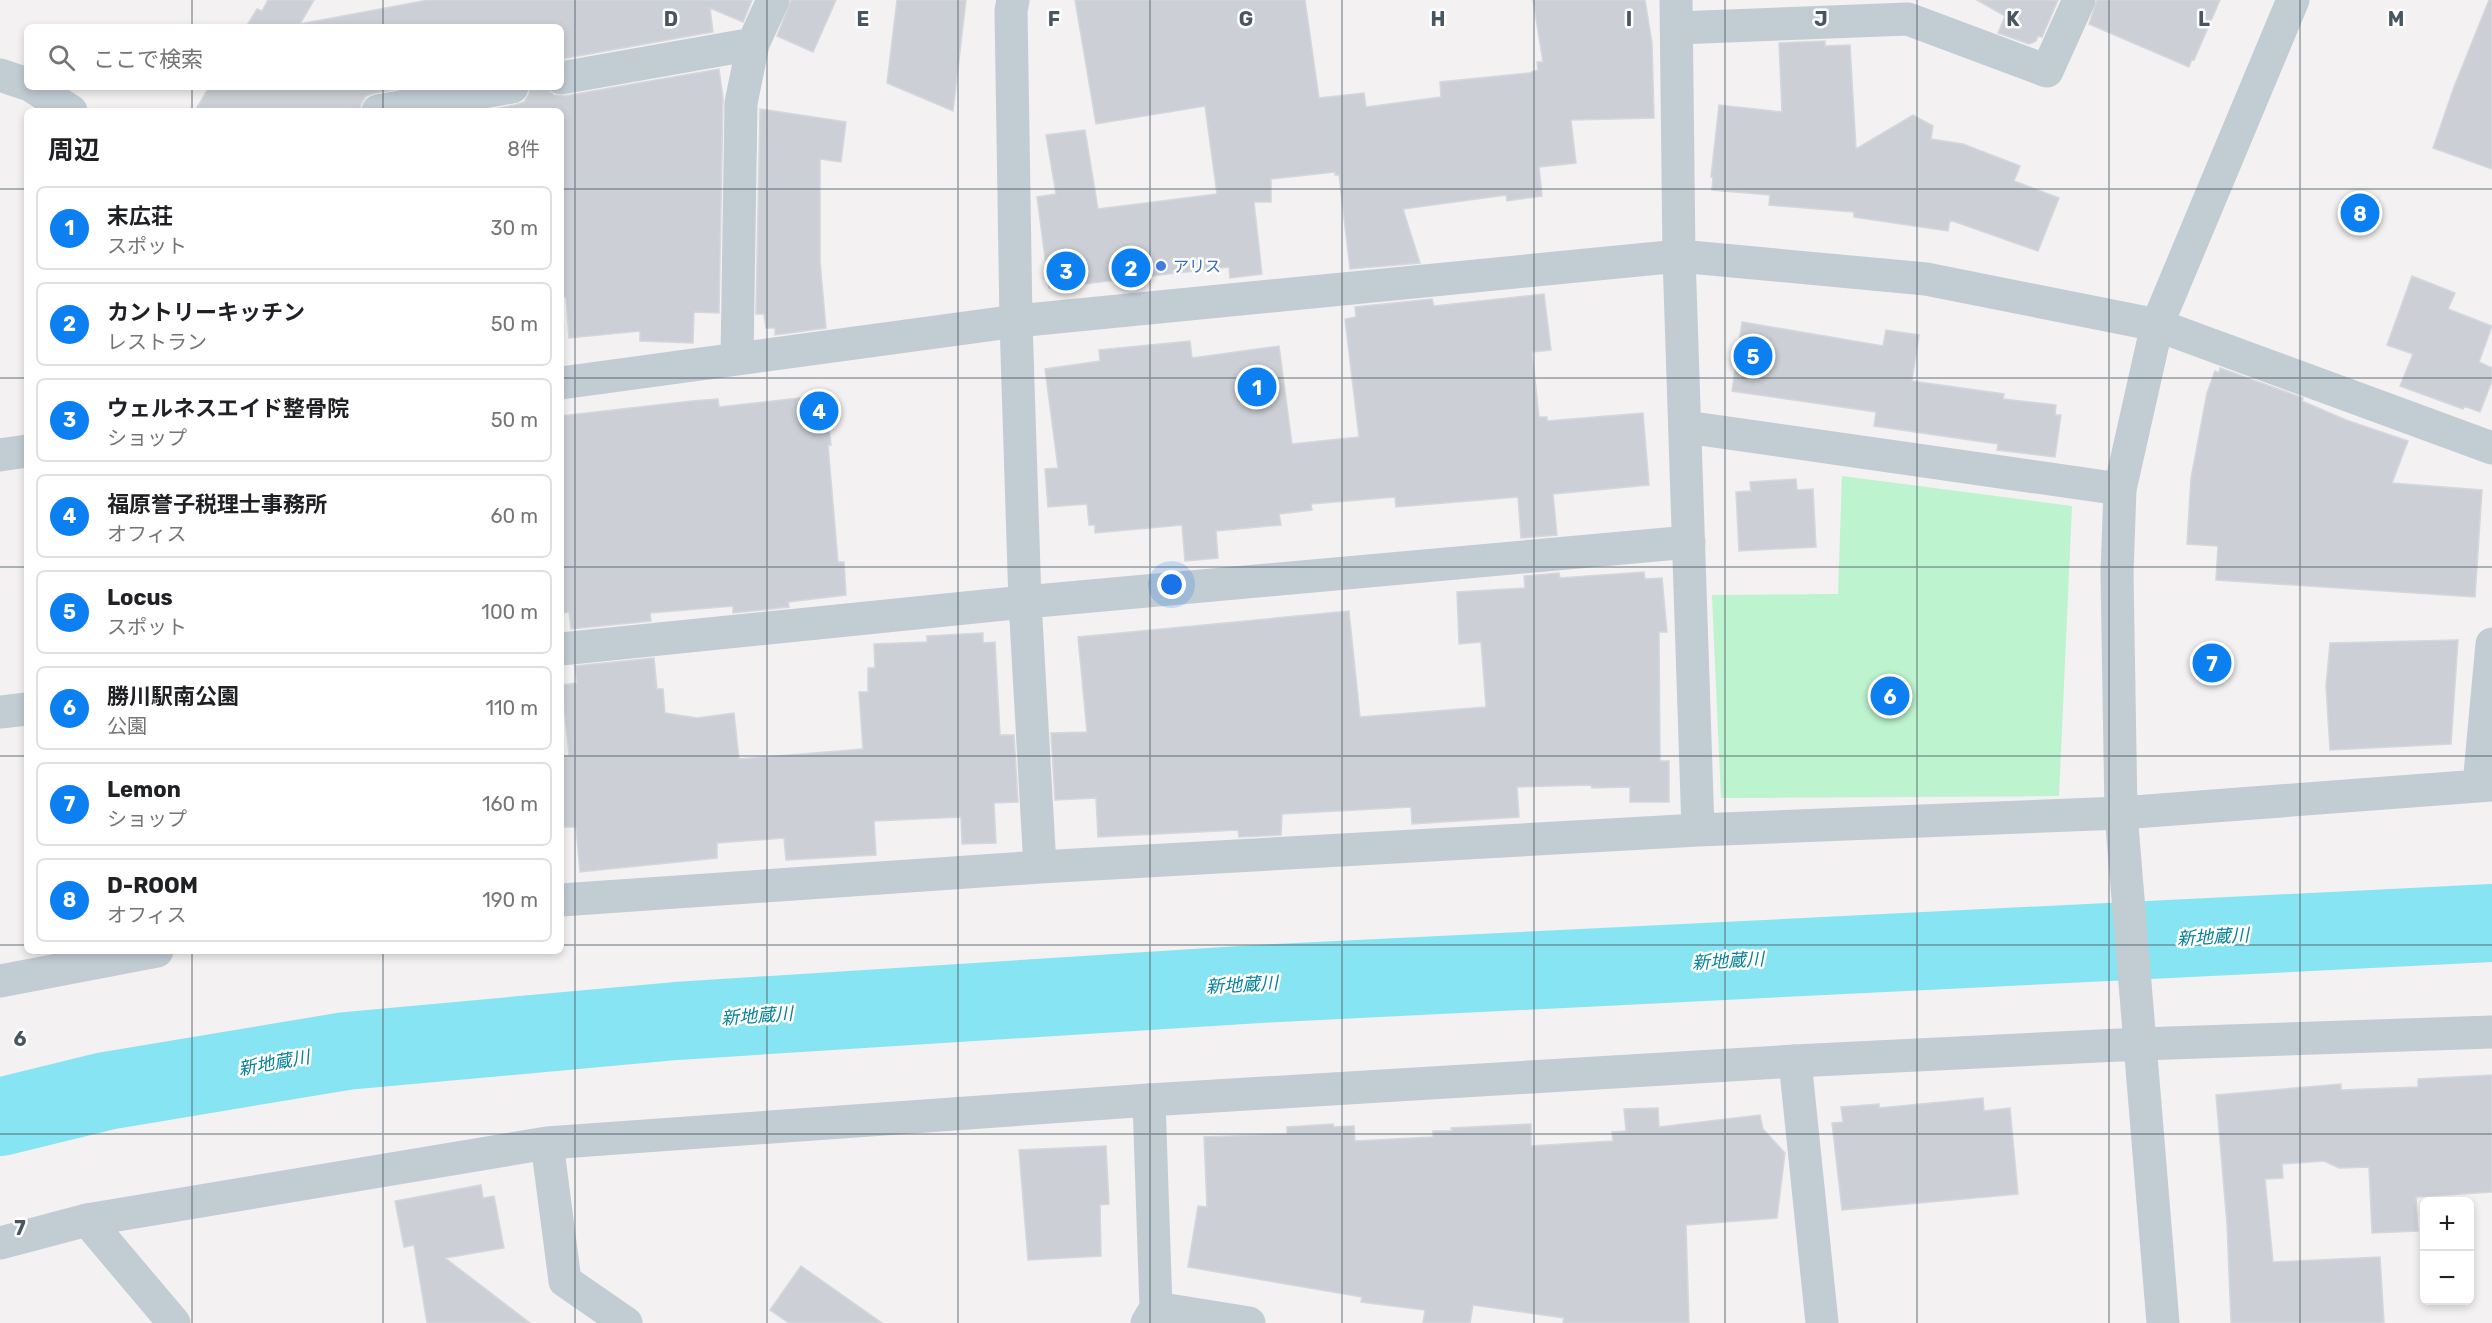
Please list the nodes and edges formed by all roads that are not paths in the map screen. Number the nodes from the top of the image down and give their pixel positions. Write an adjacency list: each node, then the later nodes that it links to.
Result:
1 (772, 0): 6 (street)
2 (1013, 0): 15 (street)
3 (2079, 0): 5 (street)
4 (2293, 0): 16 (street)
5 (1677, 14): 14 (street)
6 (753, 44): 8 (street); 17 (street)
7 (0, 75): 9 (street)
8 (564, 77)
9 (24, 83)
10 (38, 90): 12 (street)
11 (495, 90): 13 (street)
12 (66, 108)
13 (395, 108)
14 (1679, 256): 15 (street); 16 (street); 19 (street)
15 (1017, 321): 17 (street); 25 (street)
16 (2157, 325): 20 (street); 23 (street)
17 (737, 359): 18 (street)
18 (564, 383)
19 (1686, 427): 23 (street); 24 (street)
20 (2492, 448)
21 (24, 452): 22 (street)
22 (0, 455)
23 (2120, 489): 31 (street)
24 (1689, 542): 25 (street); 32 (street)
25 (1025, 602): 27 (street); 33 (street)
26 (2492, 644): 30 (street)
27 (564, 649)
28 (24, 709): 29 (street)
29 (0, 712)
30 (2486, 785): 31 (street)
31 (2121, 815): 32 (street); 38 (street)
32 (1698, 830): 33 (street)
33 (1040, 867): 34 (street)
34 (564, 900)
35 (141, 954): 36 (street)
36 (0, 981)
37 (2492, 1032): 38 (street)
38 (2140, 1042): 39 (street); 49 (street)
39 (1795, 1061): 40 (street); 48 (street)
40 (1149, 1100): 41 (street); 44 (street)
41 (547, 1143): 42 (street); 46 (street)
42 (87, 1220): 43 (street); 45 (street)
43 (0, 1243)
44 (1152, 1315): 47 (street)
45 (174, 1323)
46 (626, 1323)
47 (1249, 1323)
48 (1822, 1323)
49 (2163, 1323)

